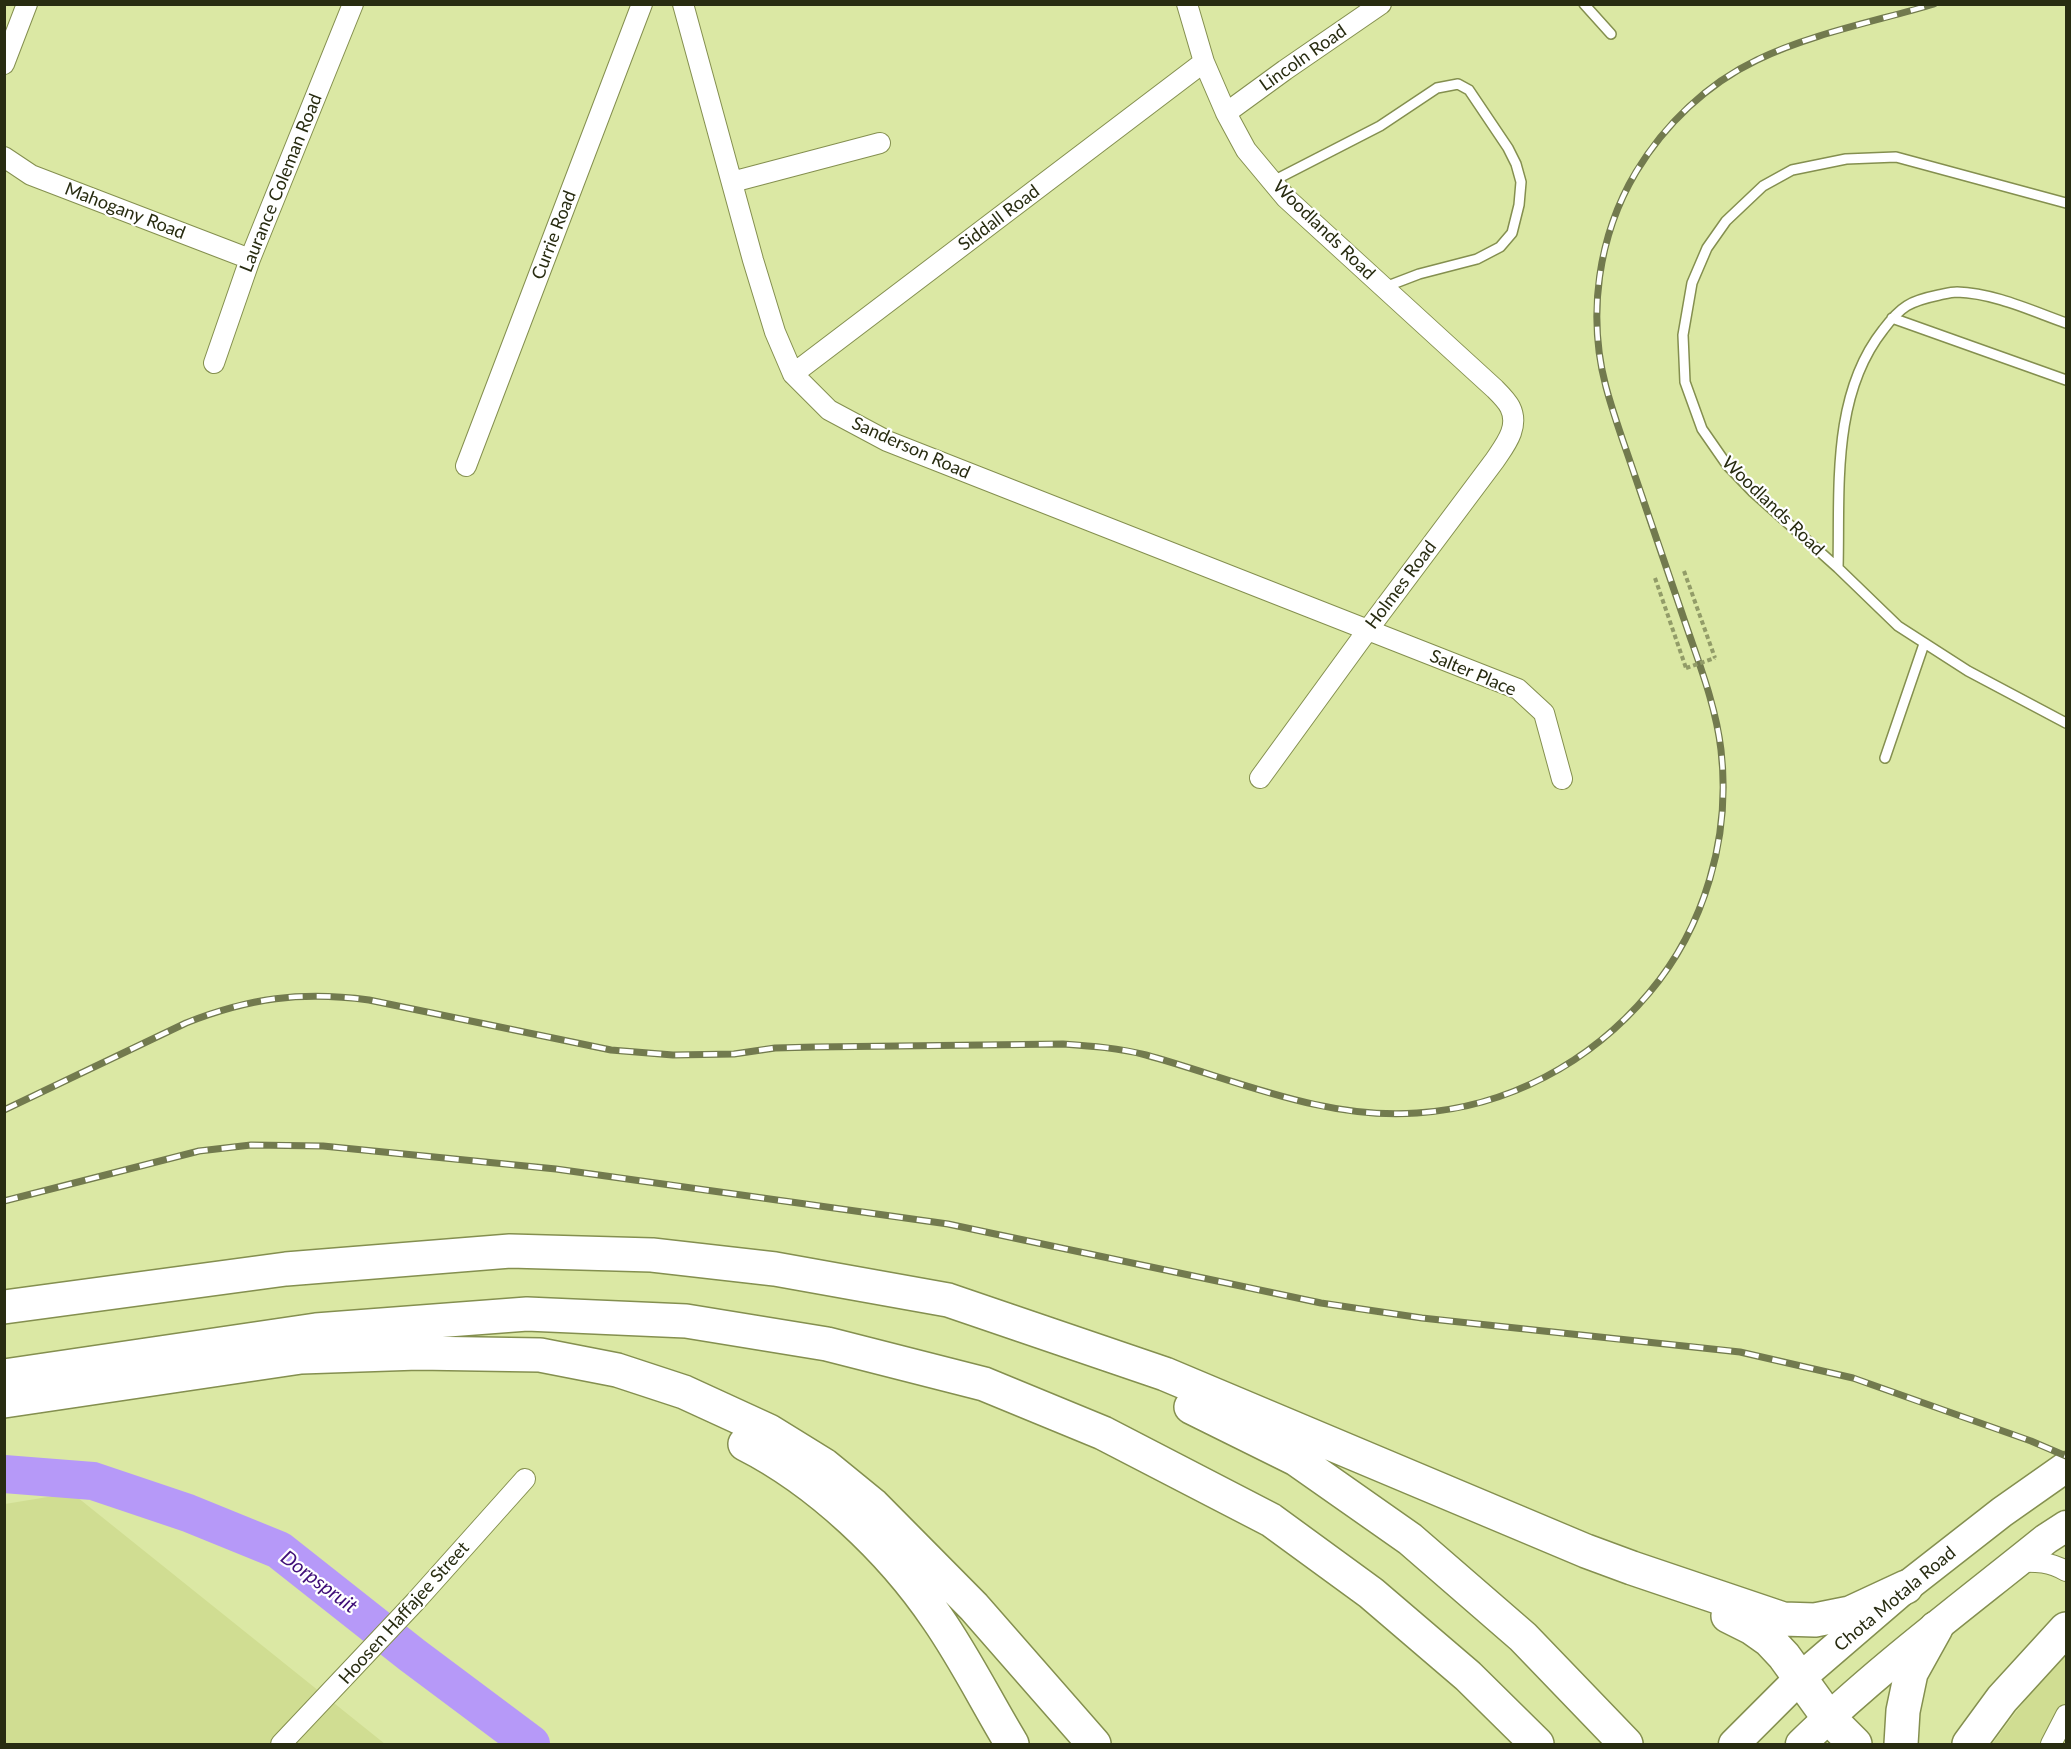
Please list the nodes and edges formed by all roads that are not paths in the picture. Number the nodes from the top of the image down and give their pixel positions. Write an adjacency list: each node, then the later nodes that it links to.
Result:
1 (27, 4): 10 (street)
2 (353, 4): 17 (street, Laurance Coleman Road)
3 (642, 4): 25 (street, Currie Road)
4 (684, 4): 14 (street, Sanderson Road)
5 (1187, 4): 9 (street, Woodlands Road)
6 (1381, 4): 11 (street, Lincoln Road)
7 (1584, 4): 8 (lane)
8 (1611, 34)
9 (1204, 62): 11 (street, Woodlands Road); 22 (street, Siddall Road)
10 (4, 64)
11 (1226, 113): 15 (street, Woodlands Road)
12 (880, 143): 14 (street)
13 (4, 157): 17 (street, Mahogany Road)
14 (732, 182): 22 (street, Sanderson Road)
15 (1273, 182): 18 (street, Woodlands Road); 18 (lane)
16 (2067, 203): 26 (lane, Woodlands Road)
17 (250, 259): 21 (street, Laurance Coleman Road)
18 (1384, 288): 24 (street, Woodlands Road)
19 (1892, 318): 20 (lane); 23 (lane); 26 (lane)
20 (2067, 323)
21 (214, 363)
22 (793, 374): 27 (street, Sanderson Road)
23 (2067, 380)
24 (1495, 388): 27 (street, Holmes Road)
25 (466, 466)
26 (1838, 568): 28 (lane, Woodlands Road)
27 (1367, 631): 31 (street, Holmes Road); 32 (street, Salter Place)
28 (1924, 644): 29 (lane, Woodlands Road); 30 (lane)
29 (2067, 723)
30 (1885, 758)
31 (1260, 778)
32 (1563, 779)
33 (775, 1269): 34 (highway); 42 (highway); 54 (highway)
34 (4, 1307)
35 (418, 1353): 37 (highway); 51 (highway); 52 (highway)
36 (4, 1376): 53 (highway)
37 (4, 1401)
38 (2067, 1467): 44 (main road, Chota Motala Road)
39 (525, 1479): 50 (street, Hoosen Haffajee Street)
40 (2067, 1526): 41 (main road)
41 (2018, 1562): 43 (street); 45 (main road)
42 (1632, 1568): 44 (highway); 47 (highway)
43 (2067, 1571)
44 (1906, 1587): 47 (main road, Chota Motala Road)
45 (1936, 1628): 49 (main road); 58 (highway)
46 (2067, 1629): 59 (highway)
47 (1799, 1679): 49 (highway); 55 (main road, Chota Motala Road)
48 (2067, 1715): 60 (street)
49 (1828, 1718): 56 (main road); 57 (highway)
50 (281, 1744)
51 (1012, 1744)
52 (1094, 1744)
53 (1537, 1744)
54 (1626, 1744)
55 (1734, 1744)
56 (1801, 1744)
57 (1855, 1744)
58 (1902, 1744)
59 (1969, 1744)
60 (2051, 1744)

